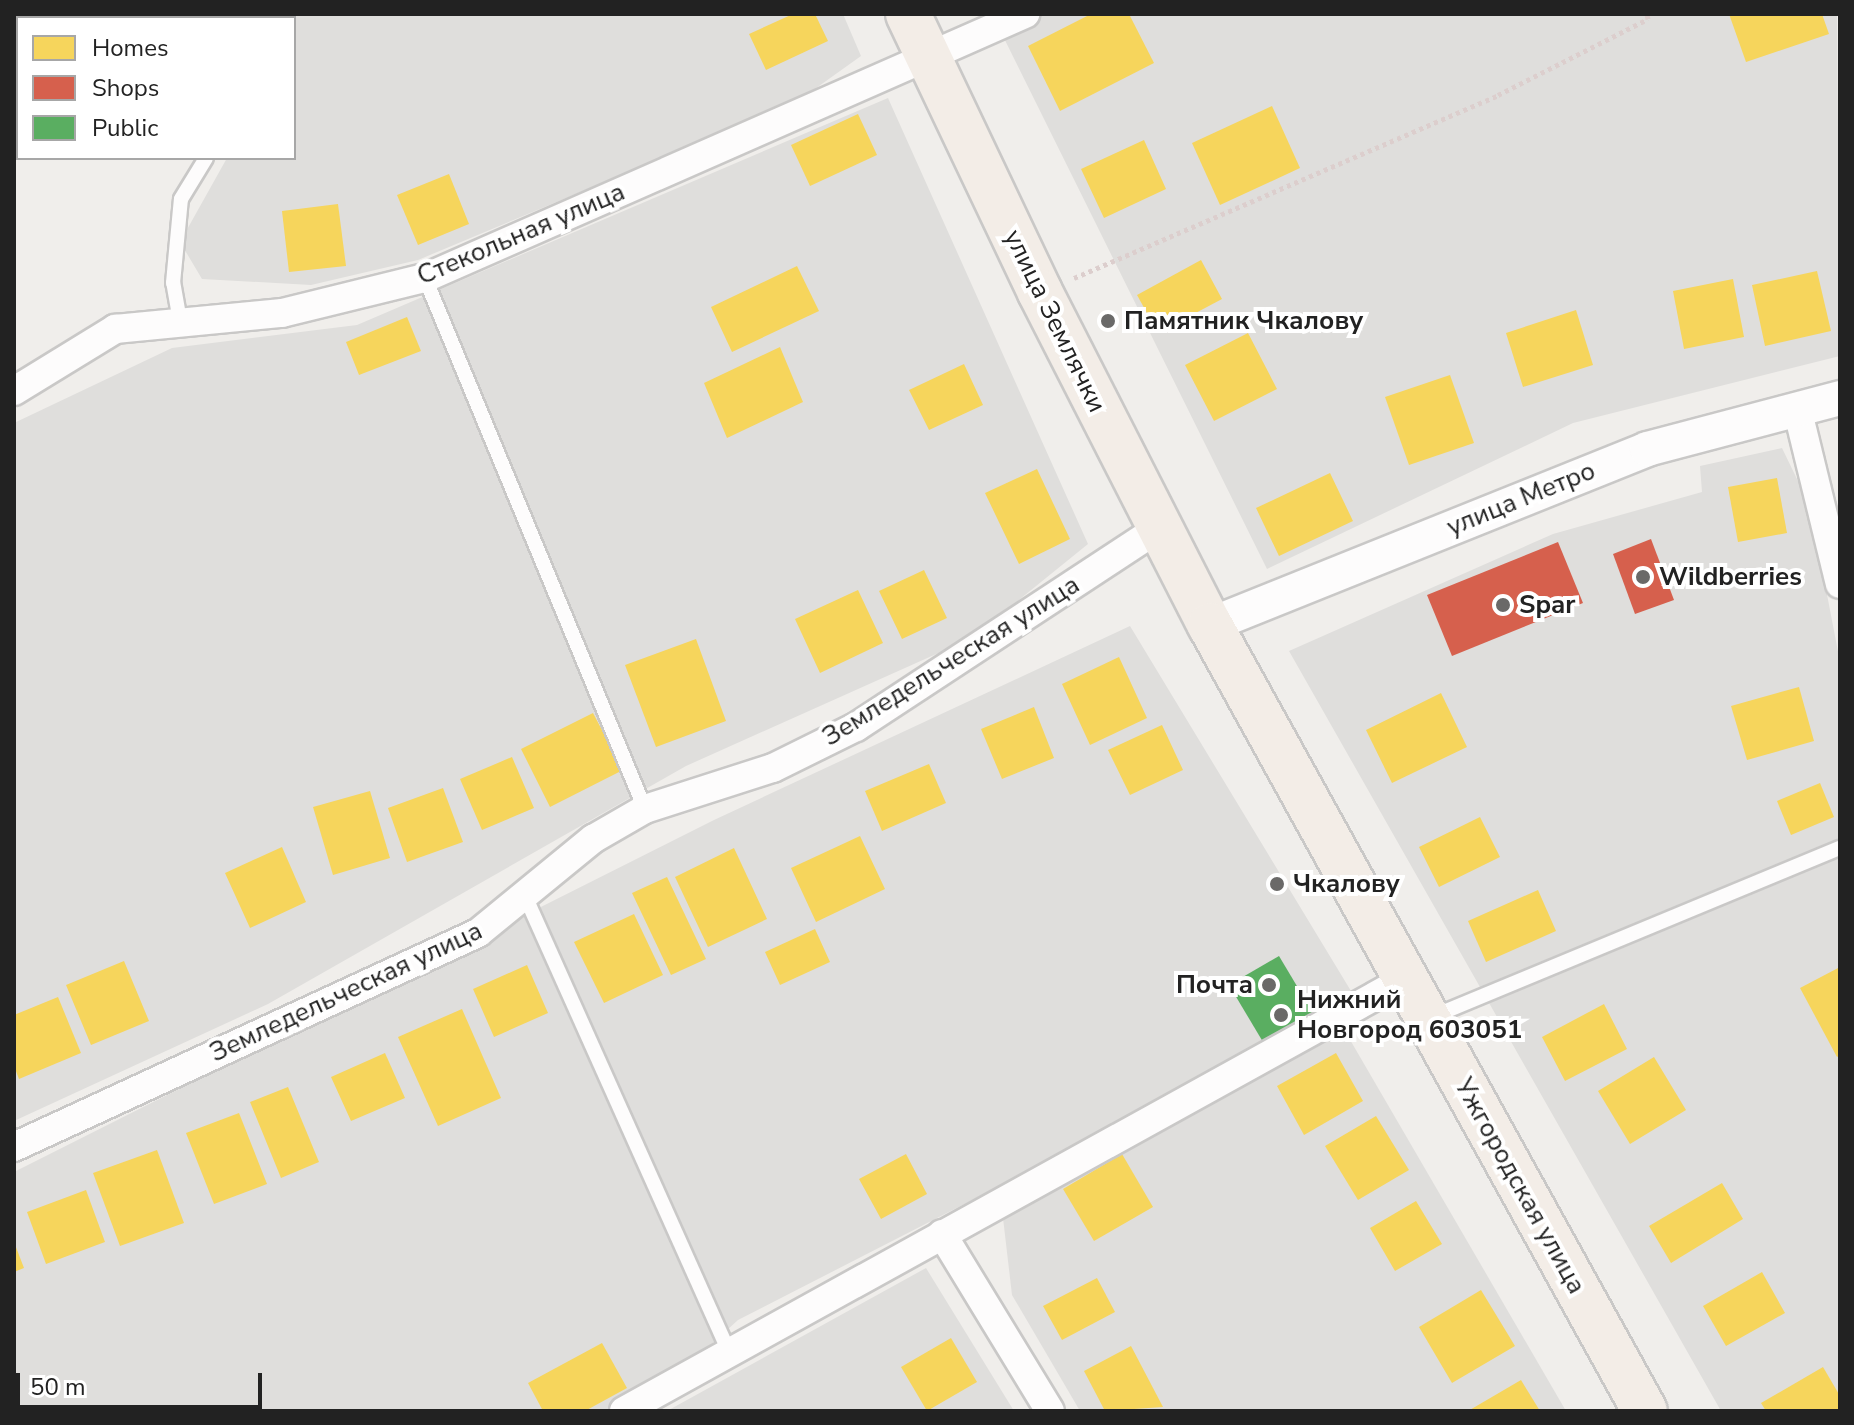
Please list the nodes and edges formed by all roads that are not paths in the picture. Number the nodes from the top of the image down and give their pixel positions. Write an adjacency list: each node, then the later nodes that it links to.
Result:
1 (908, 14): 3 (main road, улица Землячки)
2 (1025, 14): 3 (street, Стекольная улица)
3 (928, 59): 5 (street, Стекольная улица); 10 (main road, улица Землячки)
4 (205, 160): 6 (lane)
5 (425, 278): 6 (street, Стекольная улица); 13 (lane)
6 (180, 321): 7 (street, Стекольная улица)
7 (14, 391)
8 (1840, 398): 9 (street, улица Метро)
9 (1797, 408): 11 (street); 12 (street, улица Метро)
10 (1159, 528): 12 (main road, улица Землячки); 13 (street, Земледельческая улица)
11 (1840, 584)
12 (1210, 625): 16 (main road, Ужгородская улица)
13 (645, 809): 15 (street, Земледельческая улица)
14 (1840, 848): 17 (lane)
15 (526, 898): 18 (street, Земледельческая улица); 20 (lane)
16 (1404, 980): 17 (main road, Ужгородская улица); 19 (street)
17 (1426, 1019): 23 (main road, Ужгородская улица)
18 (14, 1147)
19 (942, 1234): 20 (street); 22 (street)
20 (729, 1352): 21 (street)
21 (624, 1411)
22 (1050, 1411)
23 (1645, 1411)

